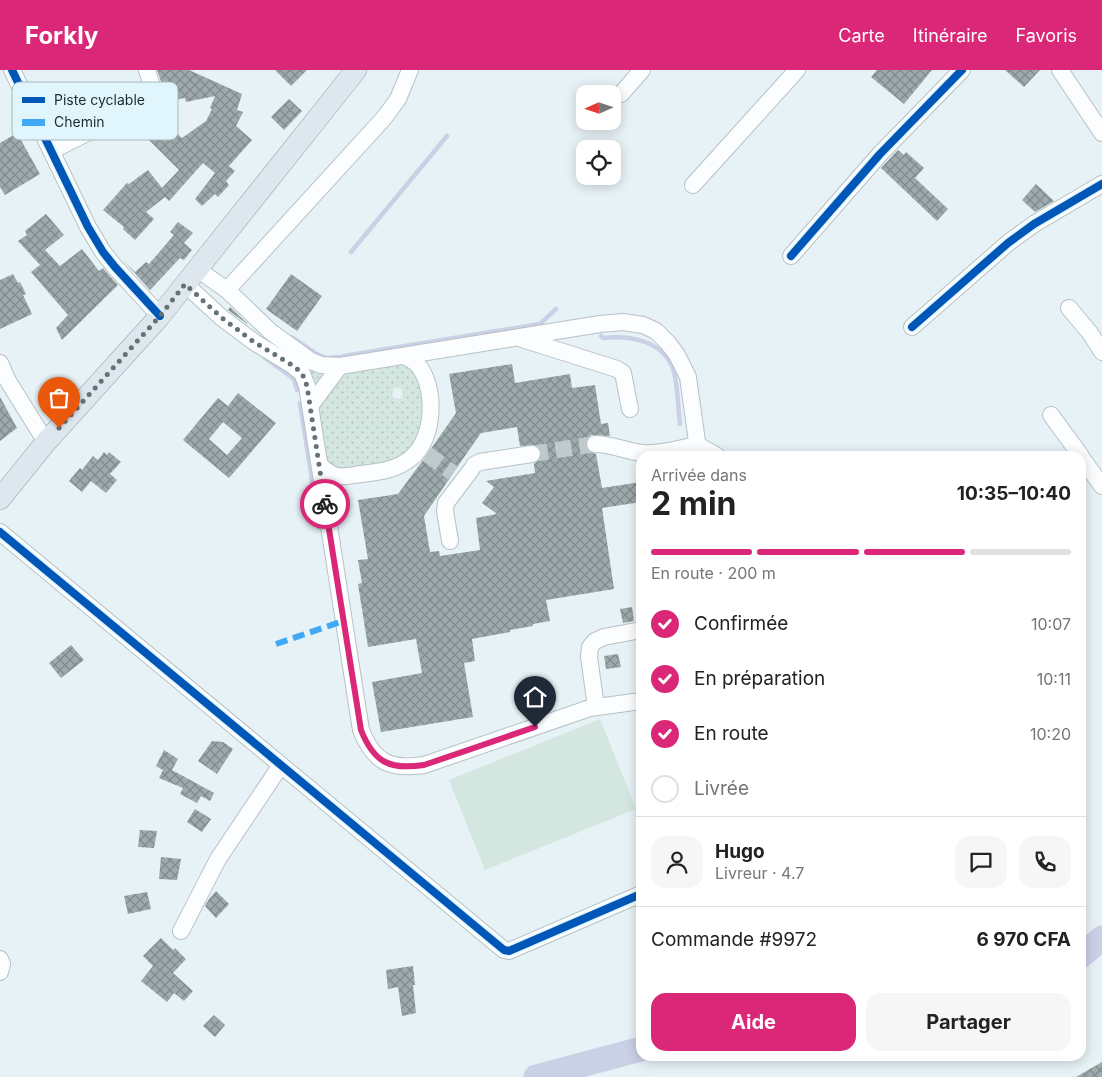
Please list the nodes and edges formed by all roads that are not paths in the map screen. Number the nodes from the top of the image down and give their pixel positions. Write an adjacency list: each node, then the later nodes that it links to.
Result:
1 (12, 70): 9 (street)
2 (147, 70): 10 (street)
3 (356, 70): 19 (main road)
4 (410, 70): 20 (street)
5 (642, 70): 11 (street)
6 (797, 70): 17 (street)
7 (962, 70): 18 (street)
8 (1060, 70): 12 (street)
9 (18, 82)
10 (151, 82)
11 (621, 94)
12 (1102, 134)
13 (46, 140): 15 (street)
14 (73, 140): 15 (street)
15 (51, 151): 22 (street)
16 (1102, 184): 23 (street)
17 (693, 185)
18 (791, 256)
19 (191, 277): 20 (street); 22 (main road); 29 (street)
20 (227, 290): 28 (street)
21 (1069, 308): 25 (street)
22 (160, 316): 32 (main road)
23 (912, 327)
24 (517, 338): 26 (street); 30 (street); 34 (street)
25 (1102, 352)
26 (404, 356): 28 (street); 39 (street)
27 (0, 362): 32 (street)
28 (340, 366): 29 (street)
29 (310, 406): 39 (street)
30 (630, 409)
31 (1051, 415): 35 (street)
32 (46, 442): 41 (main road)
33 (595, 444): 36 (street)
34 (698, 451)
35 (1077, 451)
36 (636, 452)
37 (532, 454): 43 (street)
38 (1086, 463): 40 (street)
39 (320, 465): 46 (street)
40 (1102, 486)
41 (0, 499)
42 (0, 532): 47 (street)
43 (450, 541)
44 (636, 631): 46 (street)
45 (636, 702): 46 (street)
46 (596, 707)
47 (281, 765): 48 (street); 49 (street)
48 (636, 896)
49 (181, 931)
50 (0, 959): 51 (street)
51 (0, 972)

